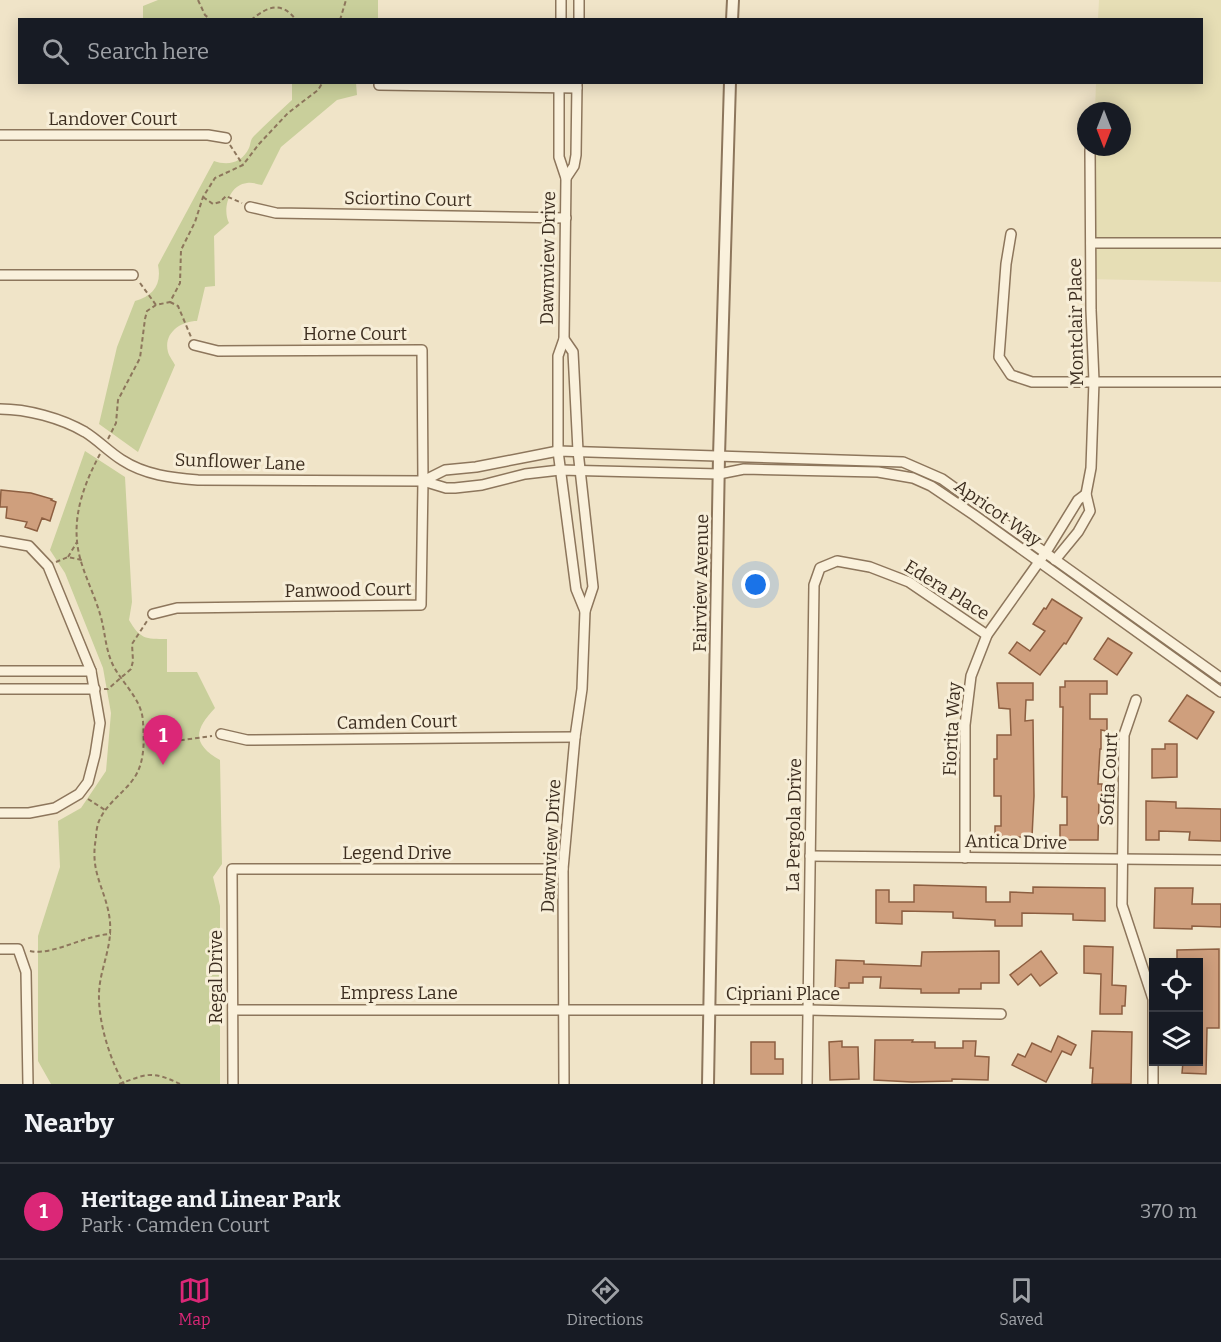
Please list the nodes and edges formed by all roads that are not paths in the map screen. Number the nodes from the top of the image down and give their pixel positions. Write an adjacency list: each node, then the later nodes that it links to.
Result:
1 (561, 0): 4 (street)
2 (579, 0): 5 (street)
3 (733, 0): 6 (street)
4 (561, 18)
5 (579, 18)
6 (732, 18)
7 (730, 84): 29 (street, Fairview Avenue)
8 (379, 85): 9 (street)
9 (559, 85): 10 (street); 14 (street, Dawnview Drive)
10 (577, 85): 14 (street, Dawnview Drive)
11 (0, 135): 12 (street, Landover Court)
12 (226, 138)
13 (1090, 156): 18 (street, Montclair Place)
14 (566, 178): 16 (street, Dawnview Drive)
15 (250, 207): 16 (street, Sciortino Court)
16 (566, 218): 22 (street, Dawnview Drive)
17 (1011, 234): 24 (street)
18 (1090, 243): 19 (street); 24 (street, Montclair Place)
19 (1221, 243)
20 (0, 275): 21 (street)
21 (133, 275)
22 (564, 339): 27 (street, Dawnview Drive); 28 (street, Dawnview Drive)
23 (194, 345): 33 (street, Horne Court)
24 (1094, 381): 25 (street); 34 (street, Montclair Place)
25 (1221, 382)
26 (0, 409): 33 (street, Sunflower Lane)
27 (558, 451): 28 (street, Sunflower Lane); 30 (street, Dawnview Drive); 33 (street, Sunflower Lane)
28 (578, 451): 29 (street, Sunflower Lane); 31 (street, Dawnview Drive)
29 (719, 456): 32 (street, Fairview Avenue); 36 (street, Apricot Way)
30 (560, 470): 31 (street, Sunflower Lane); 33 (street, Sunflower Lane); 40 (street, Dawnview Drive)
31 (581, 470): 32 (street, Sunflower Lane); 40 (street, Dawnview Drive)
32 (719, 474): 38 (street, Apricot Way); 62 (street, Fairview Avenue)
33 (423, 481): 41 (street, Panwood Court)
34 (1086, 494): 36 (street, Montclair Place); 37 (street, Montclair Place)
35 (0, 541): 44 (street)
36 (1046, 552): 37 (street, Apricot Way); 38 (street, Fiorita Way)
37 (1055, 560): 45 (street, Apricot Way)
38 (1039, 561): 42 (street, Fiorita Way); 48 (street, Apricot Way)
39 (820, 568): 42 (street, Edera Place); 53 (street, La Pergola Drive)
40 (585, 611): 51 (street, Dawnview Drive)
41 (153, 614)
42 (987, 635): 54 (street, Fiorita Way)
43 (0, 671): 44 (street)
44 (91, 671): 47 (street)
45 (1221, 678)
46 (0, 689): 47 (street)
47 (95, 689): 52 (street)
48 (1221, 692)
49 (1136, 700): 55 (street, Sofia Court)
50 (221, 734): 51 (street, Camden Court)
51 (574, 737): 58 (street, Dawnview Drive)
52 (0, 813)
53 (810, 856): 54 (street, Antica Drive); 63 (street, La Pergola Drive)
54 (965, 858): 55 (street, Antica Drive)
55 (1122, 860): 56 (street, Antica Drive); 70 (street, Sofia Court)
56 (1221, 860)
57 (232, 869): 58 (street, Legend Drive); 61 (street, Regal Drive)
58 (563, 869): 60 (street, Dawnview Drive)
59 (0, 949): 65 (street)
60 (565, 1009): 61 (street, Empress Lane); 62 (street, Cipriani Place); 67 (street, Dawnview Drive)
61 (233, 1010): 66 (street, Regal Drive)
62 (709, 1010): 63 (street, Cipriani Place); 68 (street, Fairview Avenue)
63 (808, 1010): 64 (street, Cipriani Place); 69 (street, La Pergola Drive)
64 (1001, 1014)
65 (28, 1084)
66 (233, 1084)
67 (564, 1084)
68 (708, 1084)
69 (807, 1084)
70 (1153, 1084)

